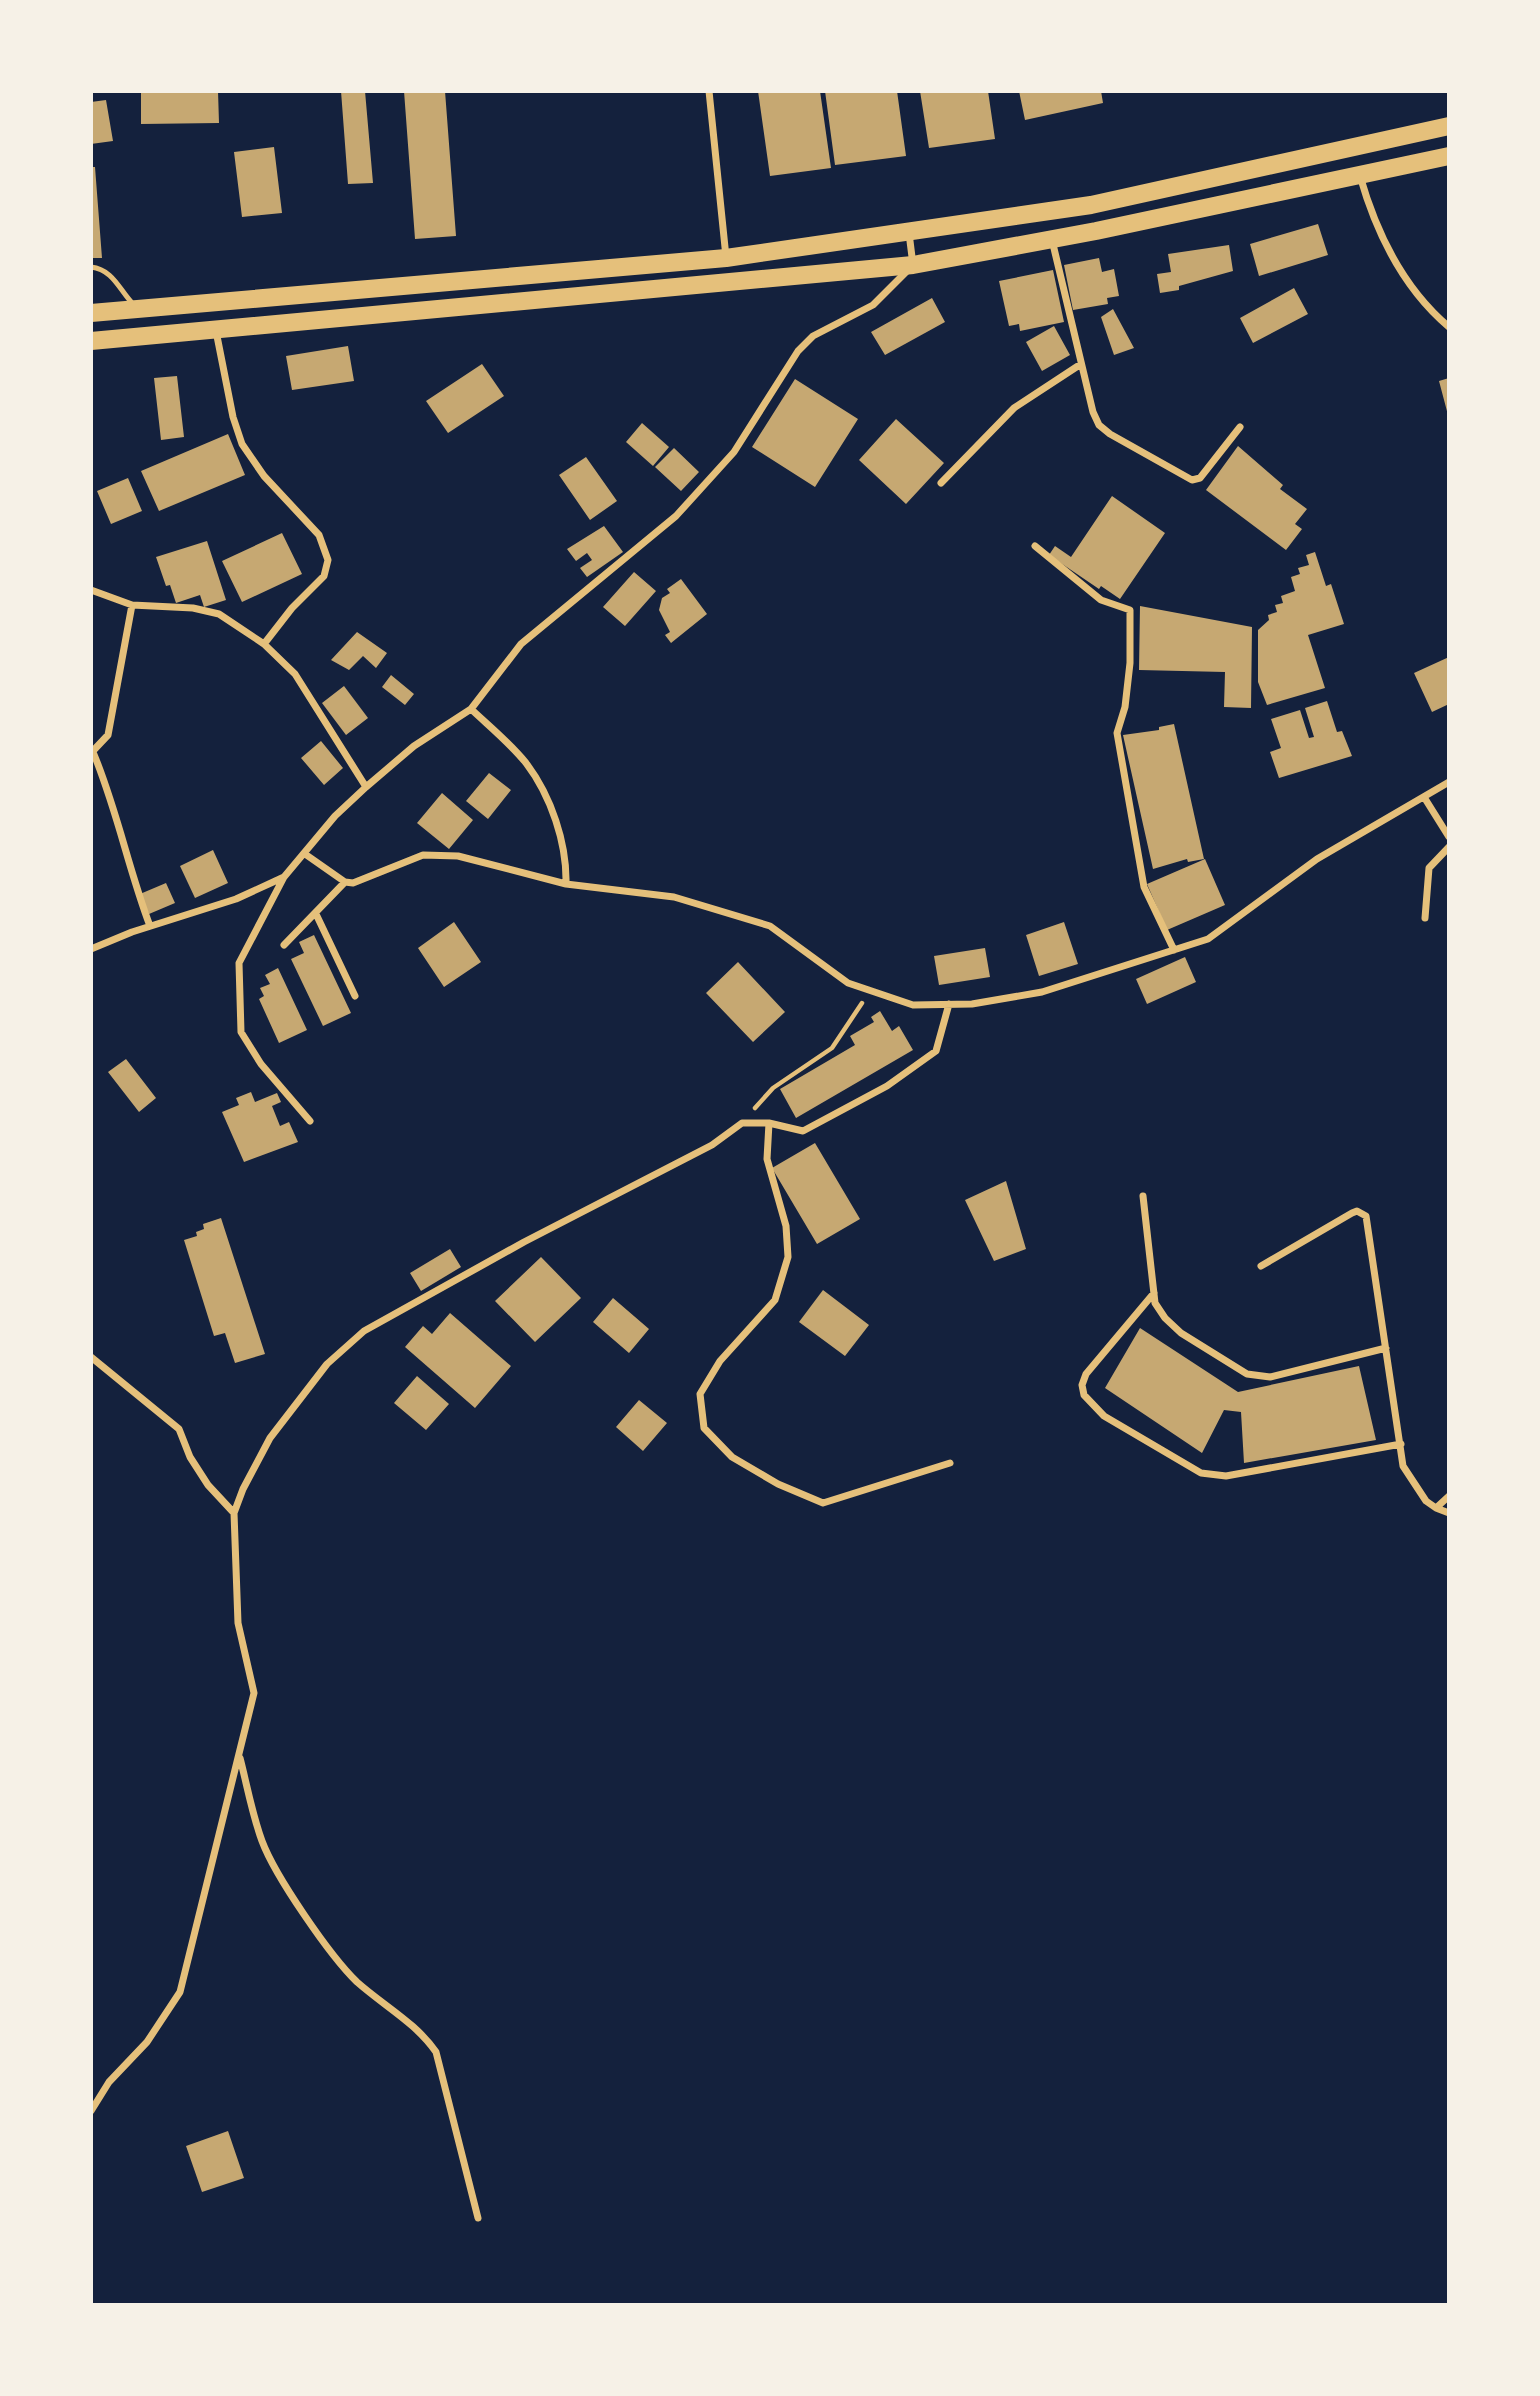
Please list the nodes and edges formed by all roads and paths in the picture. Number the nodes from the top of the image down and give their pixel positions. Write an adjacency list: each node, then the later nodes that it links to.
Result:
1 (709, 91): 7 (street)
2 (1449, 126): 5 (main road)
3 (1449, 156): 4 (main road)
4 (1360, 176): 6 (main road); 12 (street)
5 (909, 231): 7 (main road); 8 (street)
6 (1052, 239): 8 (main road); 15 (street)
7 (726, 258): 10 (main road)
8 (913, 265): 13 (main road); 22 (street)
9 (91, 267): 10 (lane)
10 (138, 309): 11 (main road)
11 (91, 313)
12 (1449, 327)
13 (216, 330): 14 (main road); 21 (street)
14 (91, 341)
15 (1081, 364): 16 (street); 17 (street)
16 (1240, 427)
17 (942, 483)
18 (1035, 545): 38 (street)
19 (91, 590): 20 (street)
20 (132, 605): 21 (street); 23 (street)
21 (264, 644): 25 (street)
22 (471, 709): 25 (street); 32 (street)
23 (92, 752): 35 (street)
24 (1449, 782): 26 (street)
25 (366, 787): 29 (street)
26 (1424, 797): 27 (street); 38 (street)
27 (1449, 837)
28 (1449, 847): 34 (street)
29 (305, 854): 30 (street); 31 (street)
30 (284, 877): 35 (street); 42 (street)
31 (345, 882): 32 (street); 33 (street)
32 (566, 884): 39 (street)
33 (316, 914): 36 (street); 40 (street)
34 (1425, 918)
35 (150, 926): 37 (street)
36 (284, 945)
37 (91, 949)
38 (1174, 950): 41 (street)
39 (870, 990): 41 (street); 43 (path)
40 (355, 996)
41 (949, 1004): 44 (street)
42 (310, 1121)
43 (742, 1123): 44 (street); 54 (street)
44 (768, 1123): 51 (street)
45 (1143, 1196): 47 (street)
46 (1261, 1266): 48 (street)
47 (1154, 1293): 48 (street); 50 (street)
48 (1385, 1348): 50 (street)
49 (91, 1357): 54 (street)
50 (1401, 1444): 53 (street)
51 (950, 1463)
52 (1449, 1496): 53 (street)
53 (1436, 1508): 55 (street)
54 (234, 1513): 56 (street)
55 (1449, 1513)
56 (240, 1758): 57 (street); 58 (street)
57 (91, 2111)
58 (478, 2218)

